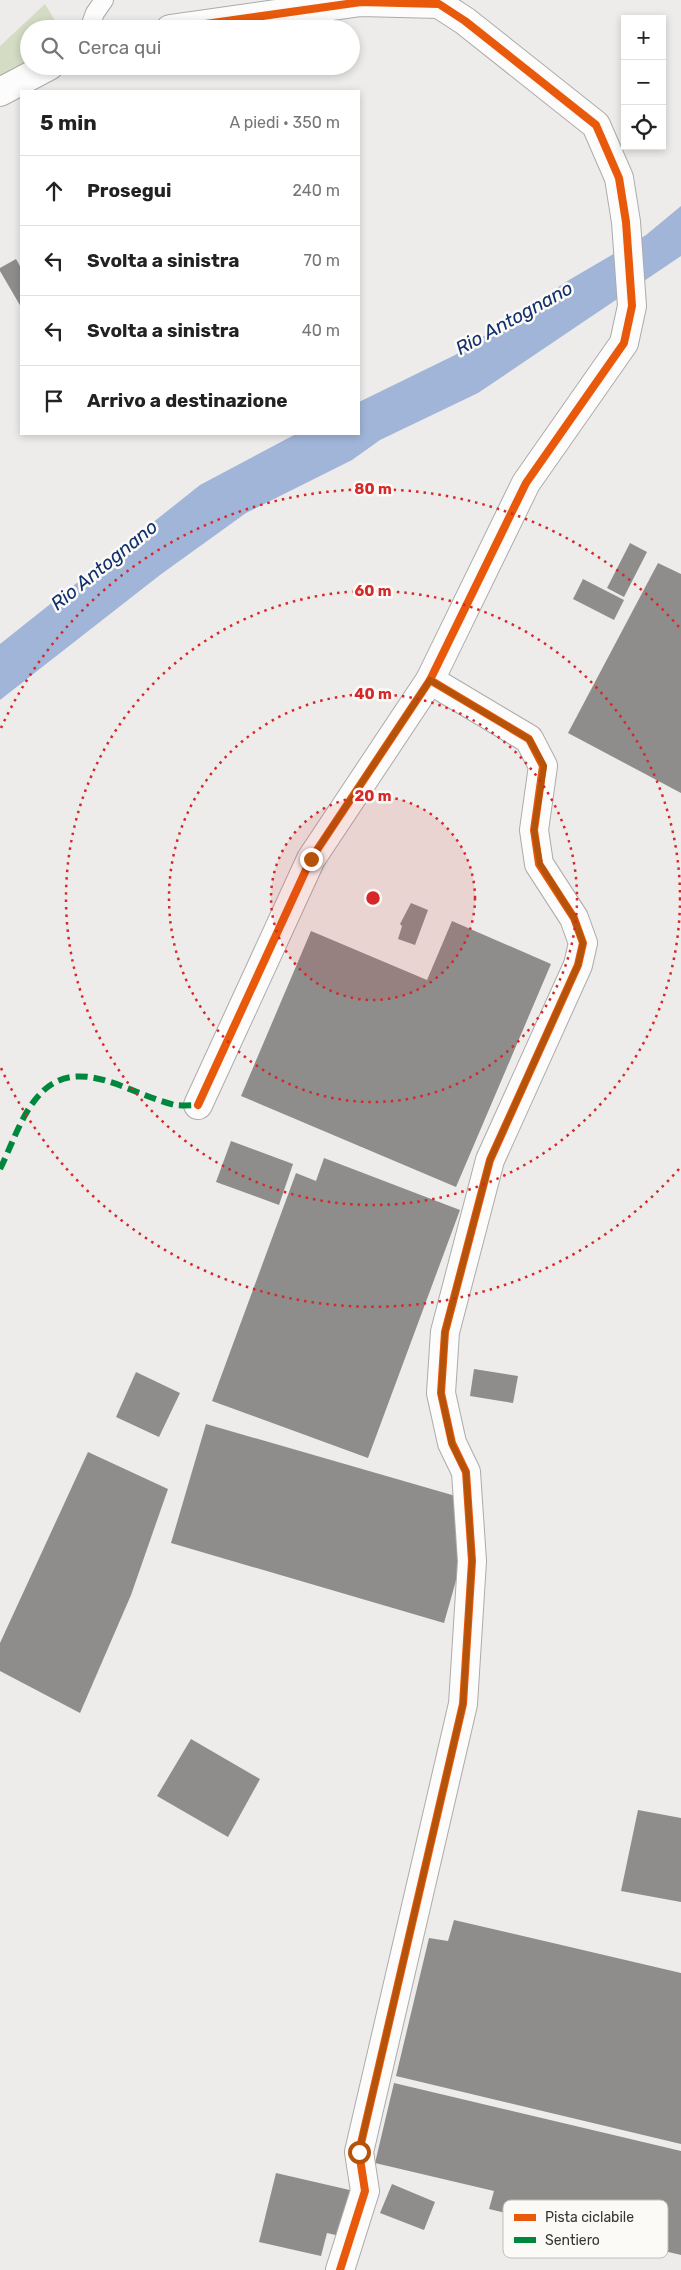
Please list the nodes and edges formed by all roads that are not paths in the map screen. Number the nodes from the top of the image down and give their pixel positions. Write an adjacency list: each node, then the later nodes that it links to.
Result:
1 (104, 0): 2 (lane)
2 (92, 20)
3 (234, 20): 6 (street)
4 (32, 75): 5 (street)
5 (0, 92)
6 (430, 680): 7 (street); 8 (street)
7 (198, 1105)
8 (340, 2270)

